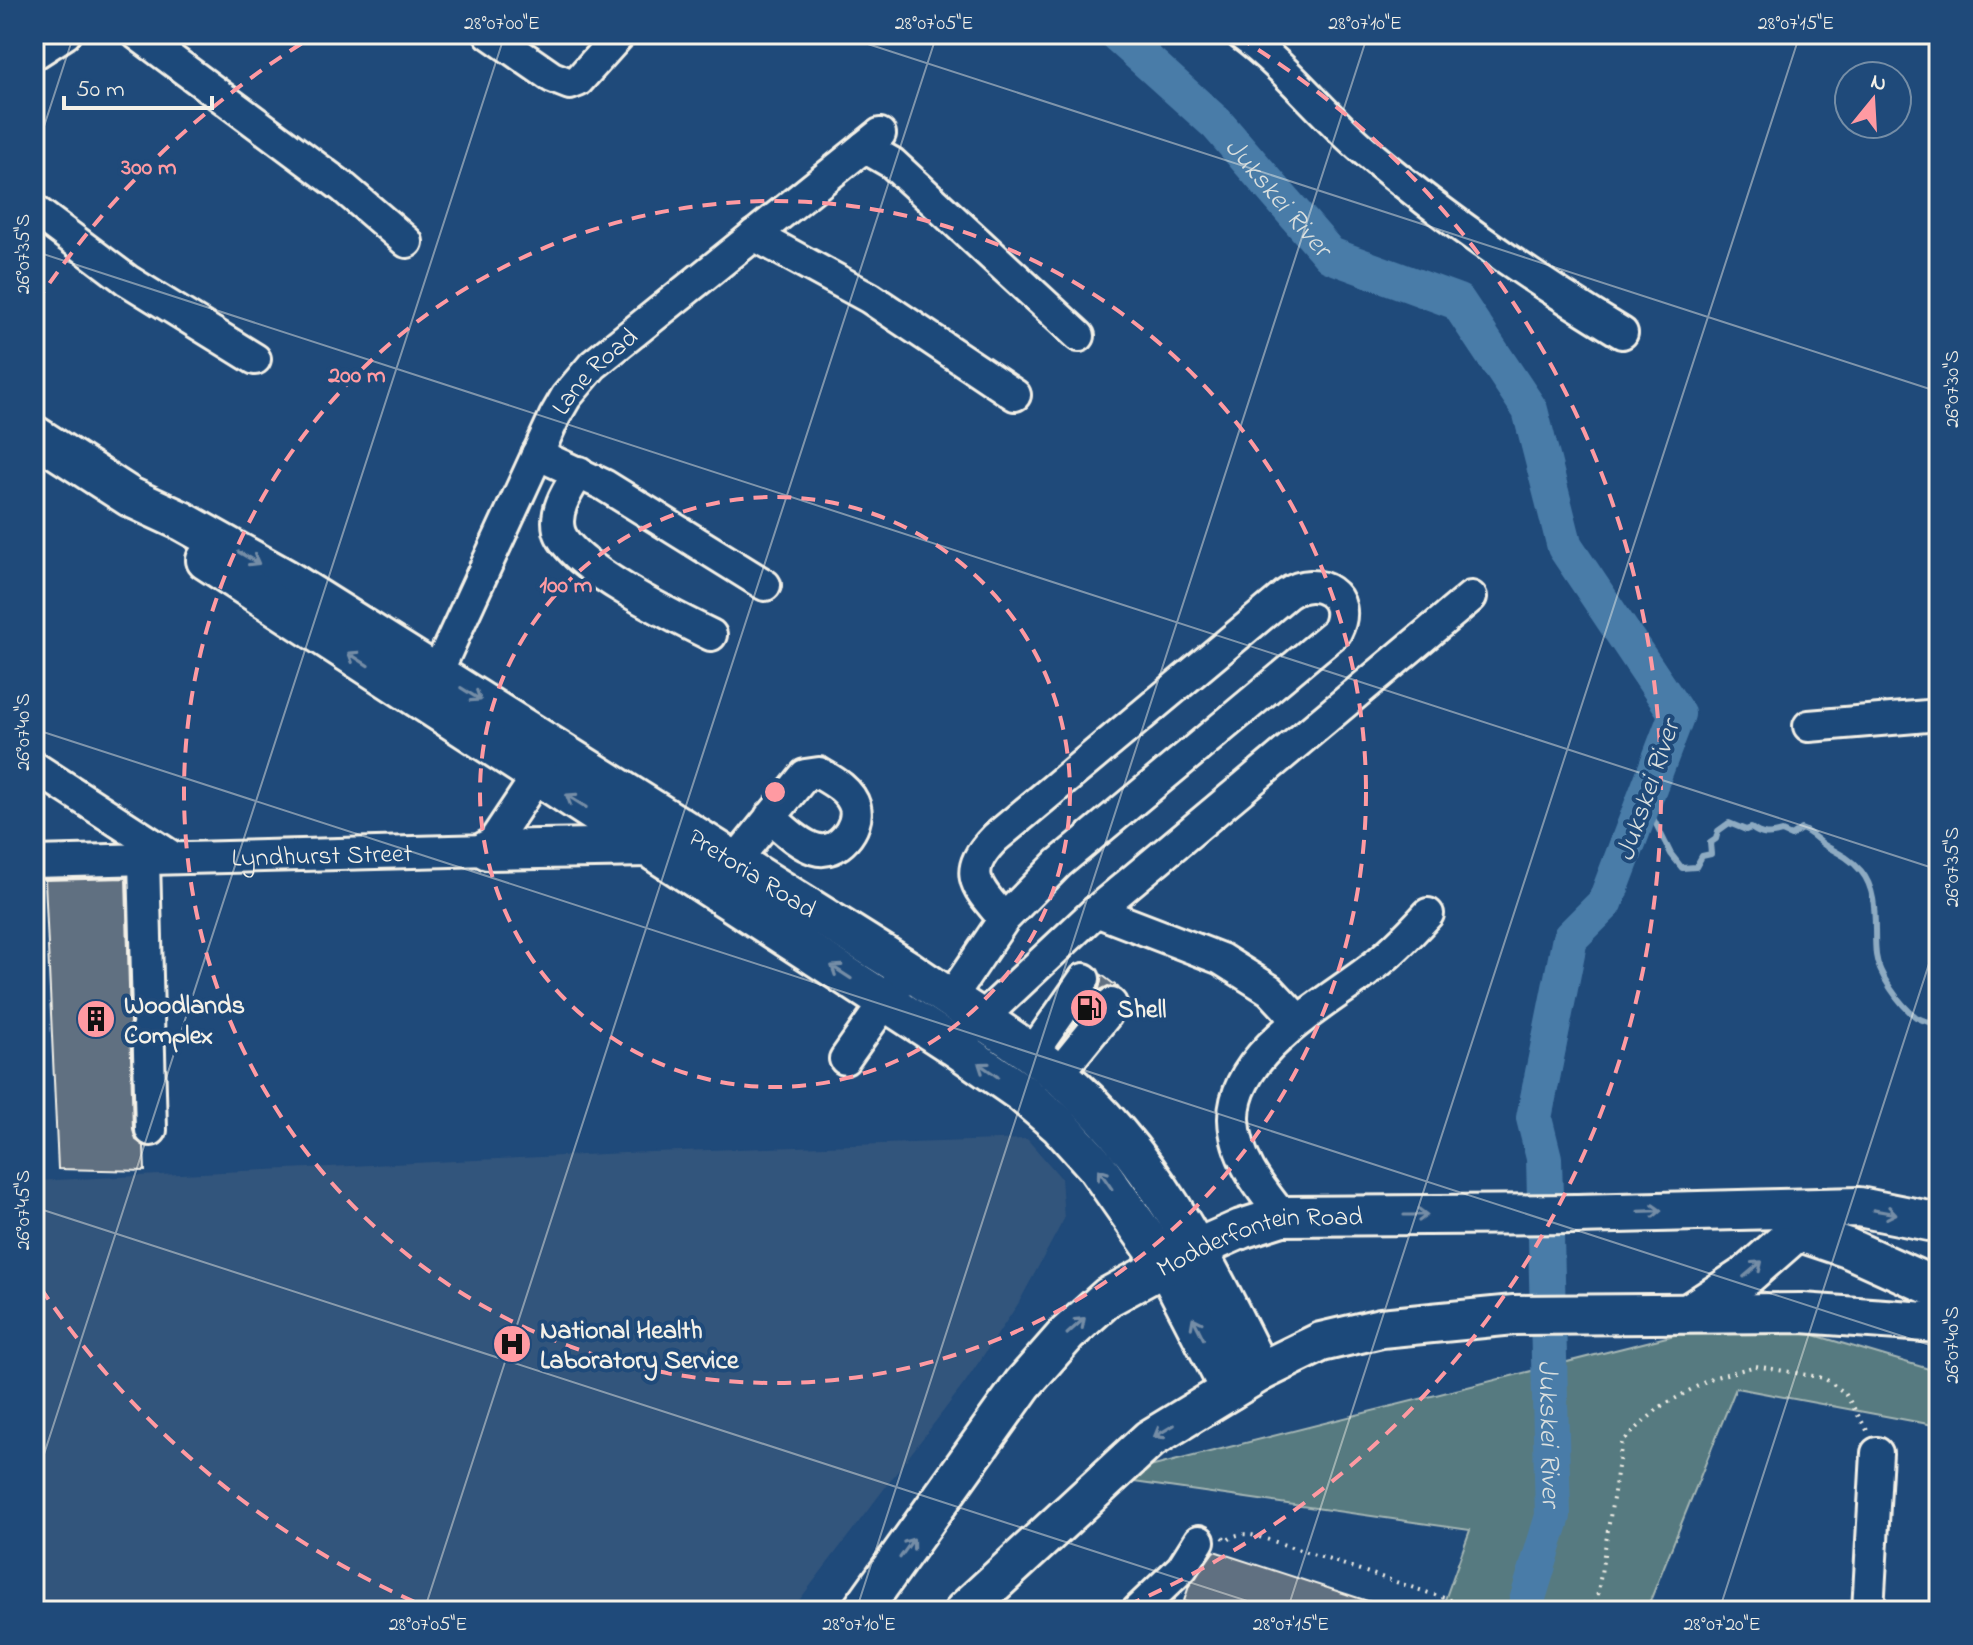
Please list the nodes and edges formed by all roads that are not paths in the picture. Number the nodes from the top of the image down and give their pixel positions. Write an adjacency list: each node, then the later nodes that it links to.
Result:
1 (65, 34): 7 (street)
2 (137, 34): 10 (street)
3 (490, 34): 4 (street)
4 (620, 34)
5 (1241, 34): 6 (street)
6 (1278, 44): 11 (street)
7 (34, 54)
8 (34, 210): 13 (street)
9 (754, 235): 12 (street, Lane Road); 14 (street); 16 (street, Lane Road)
10 (407, 242)
11 (1622, 333)
12 (1079, 336)
13 (255, 359)
14 (1015, 395)
15 (34, 435): 21 (main road, Pretoria Road)
16 (537, 454): 17 (street); 21 (street, Lane Road)
17 (579, 472): 18 (street); 20 (street)
18 (765, 585)
19 (1471, 597): 33 (street)
20 (711, 635)
21 (430, 687): 24 (main road, Pretoria Road)
22 (1939, 715): 23 (street)
23 (1809, 726)
24 (547, 762): 27 (main road, Pretoria Road, one-way to 24); 28 (street); 32 (main road, Pretoria Road)
25 (34, 767): 29 (street)
26 (770, 817): 32 (street)
27 (649, 847): 28 (main road); 32 (main road, Pretoria Road)
28 (488, 850): 29 (street, Lyndhurst Street)
29 (174, 858): 30 (street, Lyndhurst Street)
30 (144, 860): 31 (street, Lyndhurst Street); 44 (street)
31 (34, 862)
32 (726, 876): 37 (main road, Pretoria Road); 38 (main road, Pretoria Road, one-way to 32)
33 (1096, 911): 36 (street); 40 (street)
34 (1428, 914): 40 (street)
35 (1004, 919): 35 (street); 39 (street)
36 (1050, 953): 39 (street); 43 (street)
37 (908, 970): 38 (street); 39 (main road, Pretoria Road)
38 (885, 1001): 41 (main road, Pretoria Road); 42 (street)
39 (965, 1008): 41 (street); 43 (main road, Pretoria Road)
40 (1298, 1020): 46 (street)
41 (954, 1046): 45 (main road, Pretoria Road, one-way to 41)
42 (845, 1059)
43 (1045, 1064): 49 (main road, Pretoria Road)
44 (151, 1130)
45 (1131, 1216): 50 (main road, Pretoria Road); 51 (main road)
46 (1282, 1216): 47 (main road, Modderfontein Road, one-way to 47); 49 (main road, Modderfontein Road)
47 (1809, 1221): 48 (main road, Modderfontein Road, one-way to 48); 52 (main road); 53 (main road, one-way to 47)
48 (1939, 1223)
49 (1198, 1248): 50 (main road, Modderfontein Road); 54 (main road, Pretoria Road)
50 (1166, 1266): 51 (main road, Modderfontein Road); 54 (main road, Pretoria Road, one-way to 50)
51 (1108, 1297): 57 (main road, Modderfontein Road, one-way to 51)
52 (1933, 1301): 53 (main road)
53 (1689, 1313): 54 (main road)
54 (1245, 1381): 58 (main road, one-way to 58)
55 (1877, 1453): 60 (street)
56 (1199, 1541): 59 (street)
57 (861, 1611)
58 (964, 1611)
59 (1137, 1611)
60 (1868, 1611)

